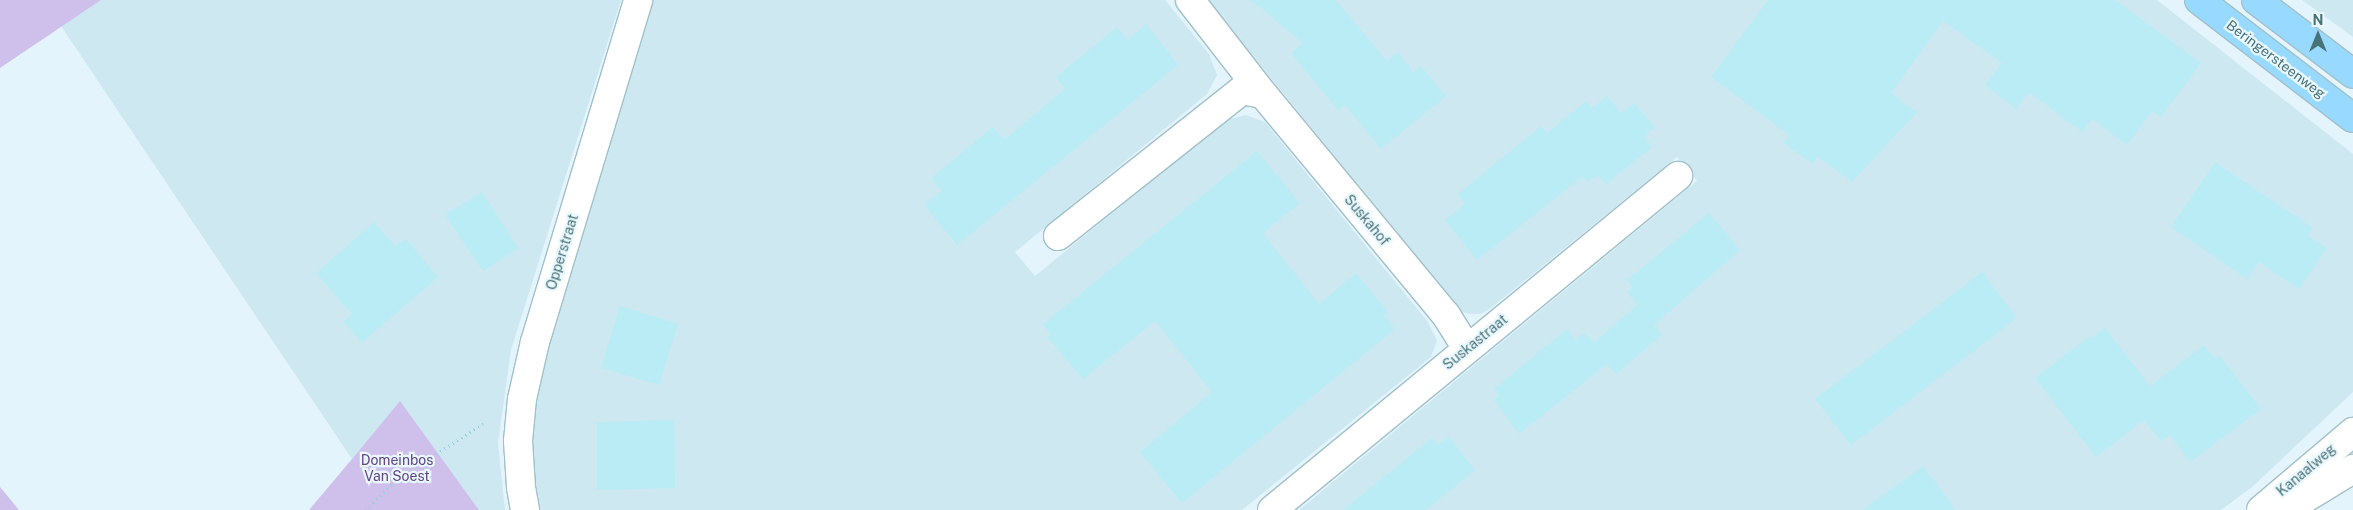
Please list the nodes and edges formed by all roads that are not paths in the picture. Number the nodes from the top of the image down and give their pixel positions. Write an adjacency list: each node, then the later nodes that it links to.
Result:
1 (638, 0): 13 (street, Opperstraat)
2 (1190, 0): 6 (street, Suskahof)
3 (2199, 0): 7 (main road, Beringersteenweg)
4 (2256, 0): 5 (main road)
5 (2353, 74)
6 (1263, 94): 9 (street); 10 (street, Suskahof)
7 (2353, 118)
8 (1678, 176): 10 (street, Suskastraat)
9 (1058, 236)
10 (1467, 348): 14 (street, Suskastraat)
11 (2353, 432): 15 (street, Kanaalweg)
12 (2353, 469): 16 (street, Kanaalweg)
13 (525, 510)
14 (1272, 510)
15 (2261, 510)
16 (2286, 510)

